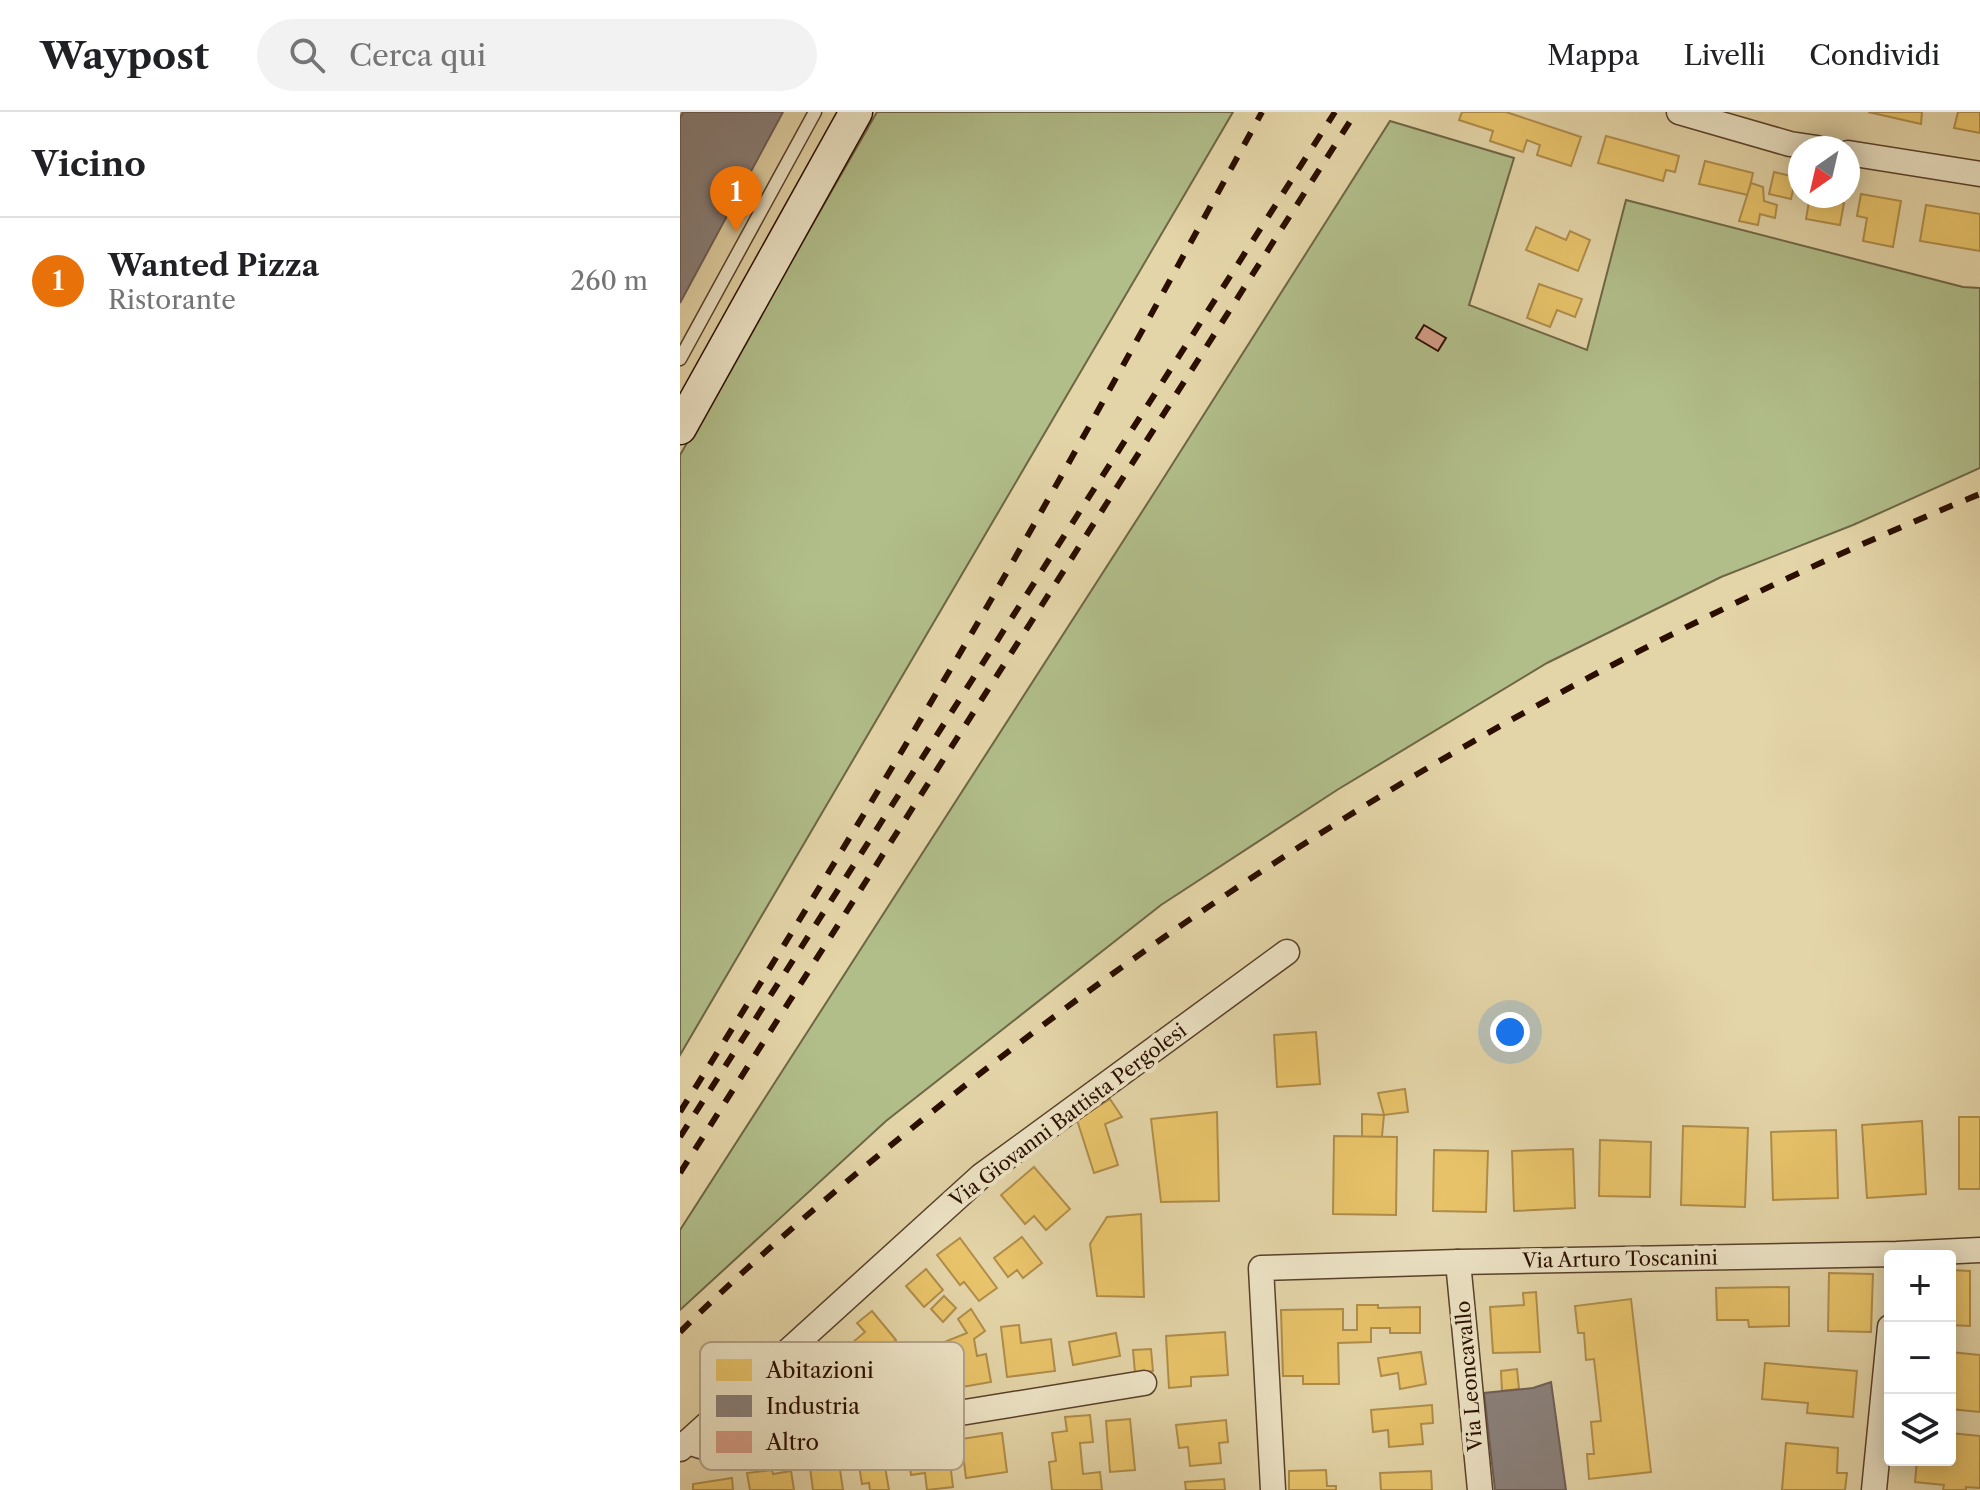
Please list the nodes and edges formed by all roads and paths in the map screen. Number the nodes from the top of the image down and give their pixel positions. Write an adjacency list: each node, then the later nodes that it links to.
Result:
1 (815, 112): 7 (lane)
2 (856, 112): 8 (main road)
3 (1679, 112): 4 (street)
4 (1788, 143)
5 (1860, 155): 6 (street)
6 (1980, 174)
7 (680, 359)
8 (680, 428)
9 (1287, 952): 14 (street, Via Giovanni Battista Pergolesi)
10 (1980, 1250): 11 (street, Via Arturo Toscanini)
11 (1956, 1251)
12 (1884, 1255): 13 (street, Via Arturo Toscanini)
13 (1458, 1262): 20 (street, Via Arturo Toscanini); 21 (street, Via Leoncavallo)
14 (798, 1342)
15 (1144, 1383): 17 (street)
16 (1884, 1388): 22 (street)
17 (964, 1412)
18 (700, 1431): 19 (street, Via Giovanni Battista Pergolesi)
19 (684, 1445)
20 (1273, 1490)
21 (1480, 1490)
22 (1874, 1490)

